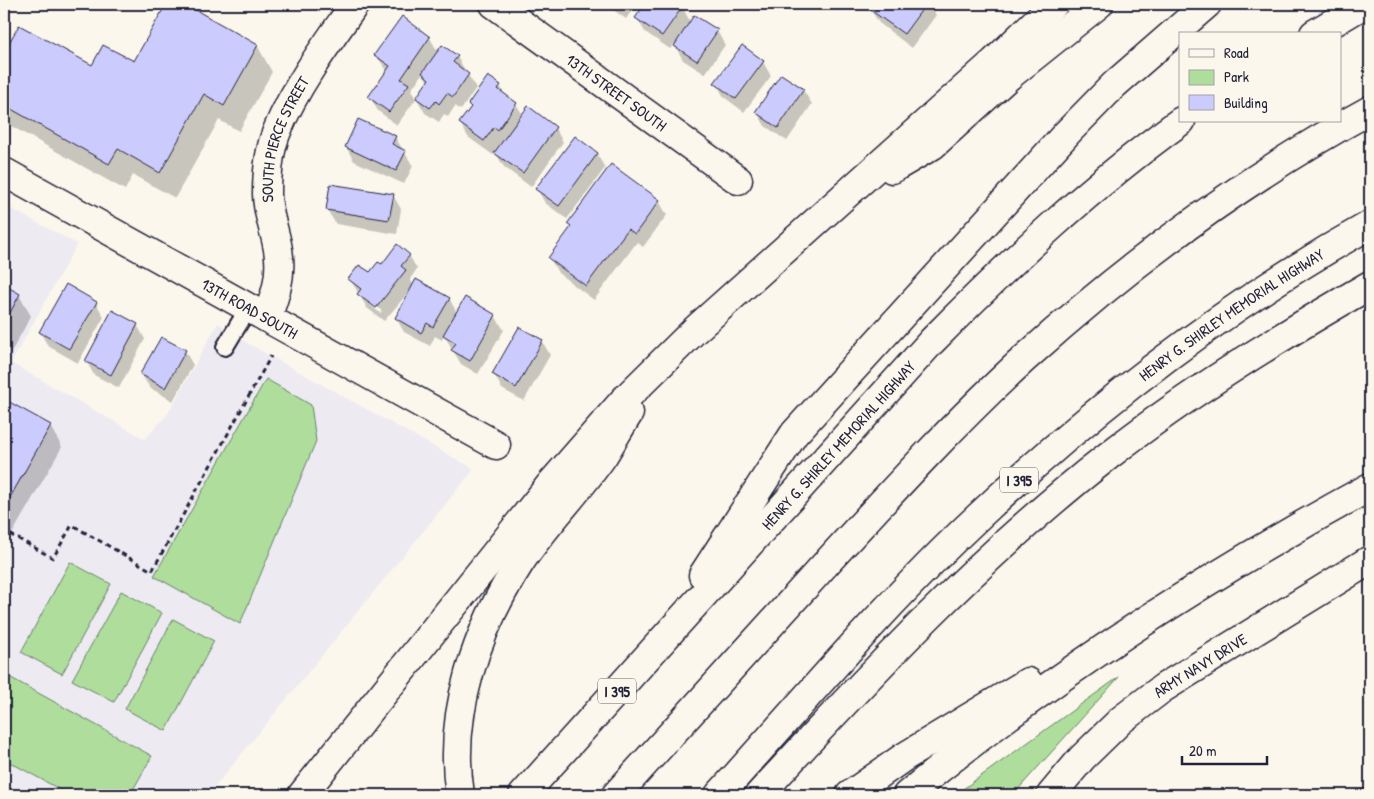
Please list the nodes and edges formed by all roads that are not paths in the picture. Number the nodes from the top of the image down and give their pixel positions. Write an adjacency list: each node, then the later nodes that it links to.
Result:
1 (356, 4): 15 (main road, SOUTH PIERCE STREET)
2 (494, 4): 11 (main road, 13TH STREET SOUTH)
3 (1054, 4): 12 (main road)
4 (1098, 4): 12 (main road)
5 (1207, 4): 24 (main road)
6 (1364, 4): 7 (main road)
7 (1317, 32)
8 (1370, 110): 28 (main road)
9 (1180, 122): 24 (main road, HENRY G. SHIRLEY MEMORIAL HIGHWAY / I 395)
10 (4, 172): 15 (main road, 13TH ROAD SOUTH)
11 (738, 180)
12 (838, 200): 17 (main road)
13 (1370, 224): 29 (main road, HENRY G. SHIRLEY MEMORIAL HIGHWAY / I 395)
14 (1370, 285): 30 (main road)
15 (258, 312): 16 (lane); 18 (main road, 13TH ROAD SOUTH)
16 (226, 347)
17 (658, 365): 25 (main road); 26 (main road)
18 (496, 445)
19 (1370, 471): 21 (main road)
20 (1370, 487): 21 (main road)
21 (1284, 534): 23 (main road)
22 (1370, 560): 33 (main road, ARMY NAVY DRIVE)
23 (1132, 628): 31 (main road); 32 (main road)
24 (657, 646): 27 (main road, HENRY G. SHIRLEY MEMORIAL HIGHWAY / I 395)
25 (302, 795)
26 (460, 795)
27 (523, 795)
28 (616, 795)
29 (719, 795)
30 (759, 795)
31 (850, 795)
32 (907, 795)
33 (1051, 795)

